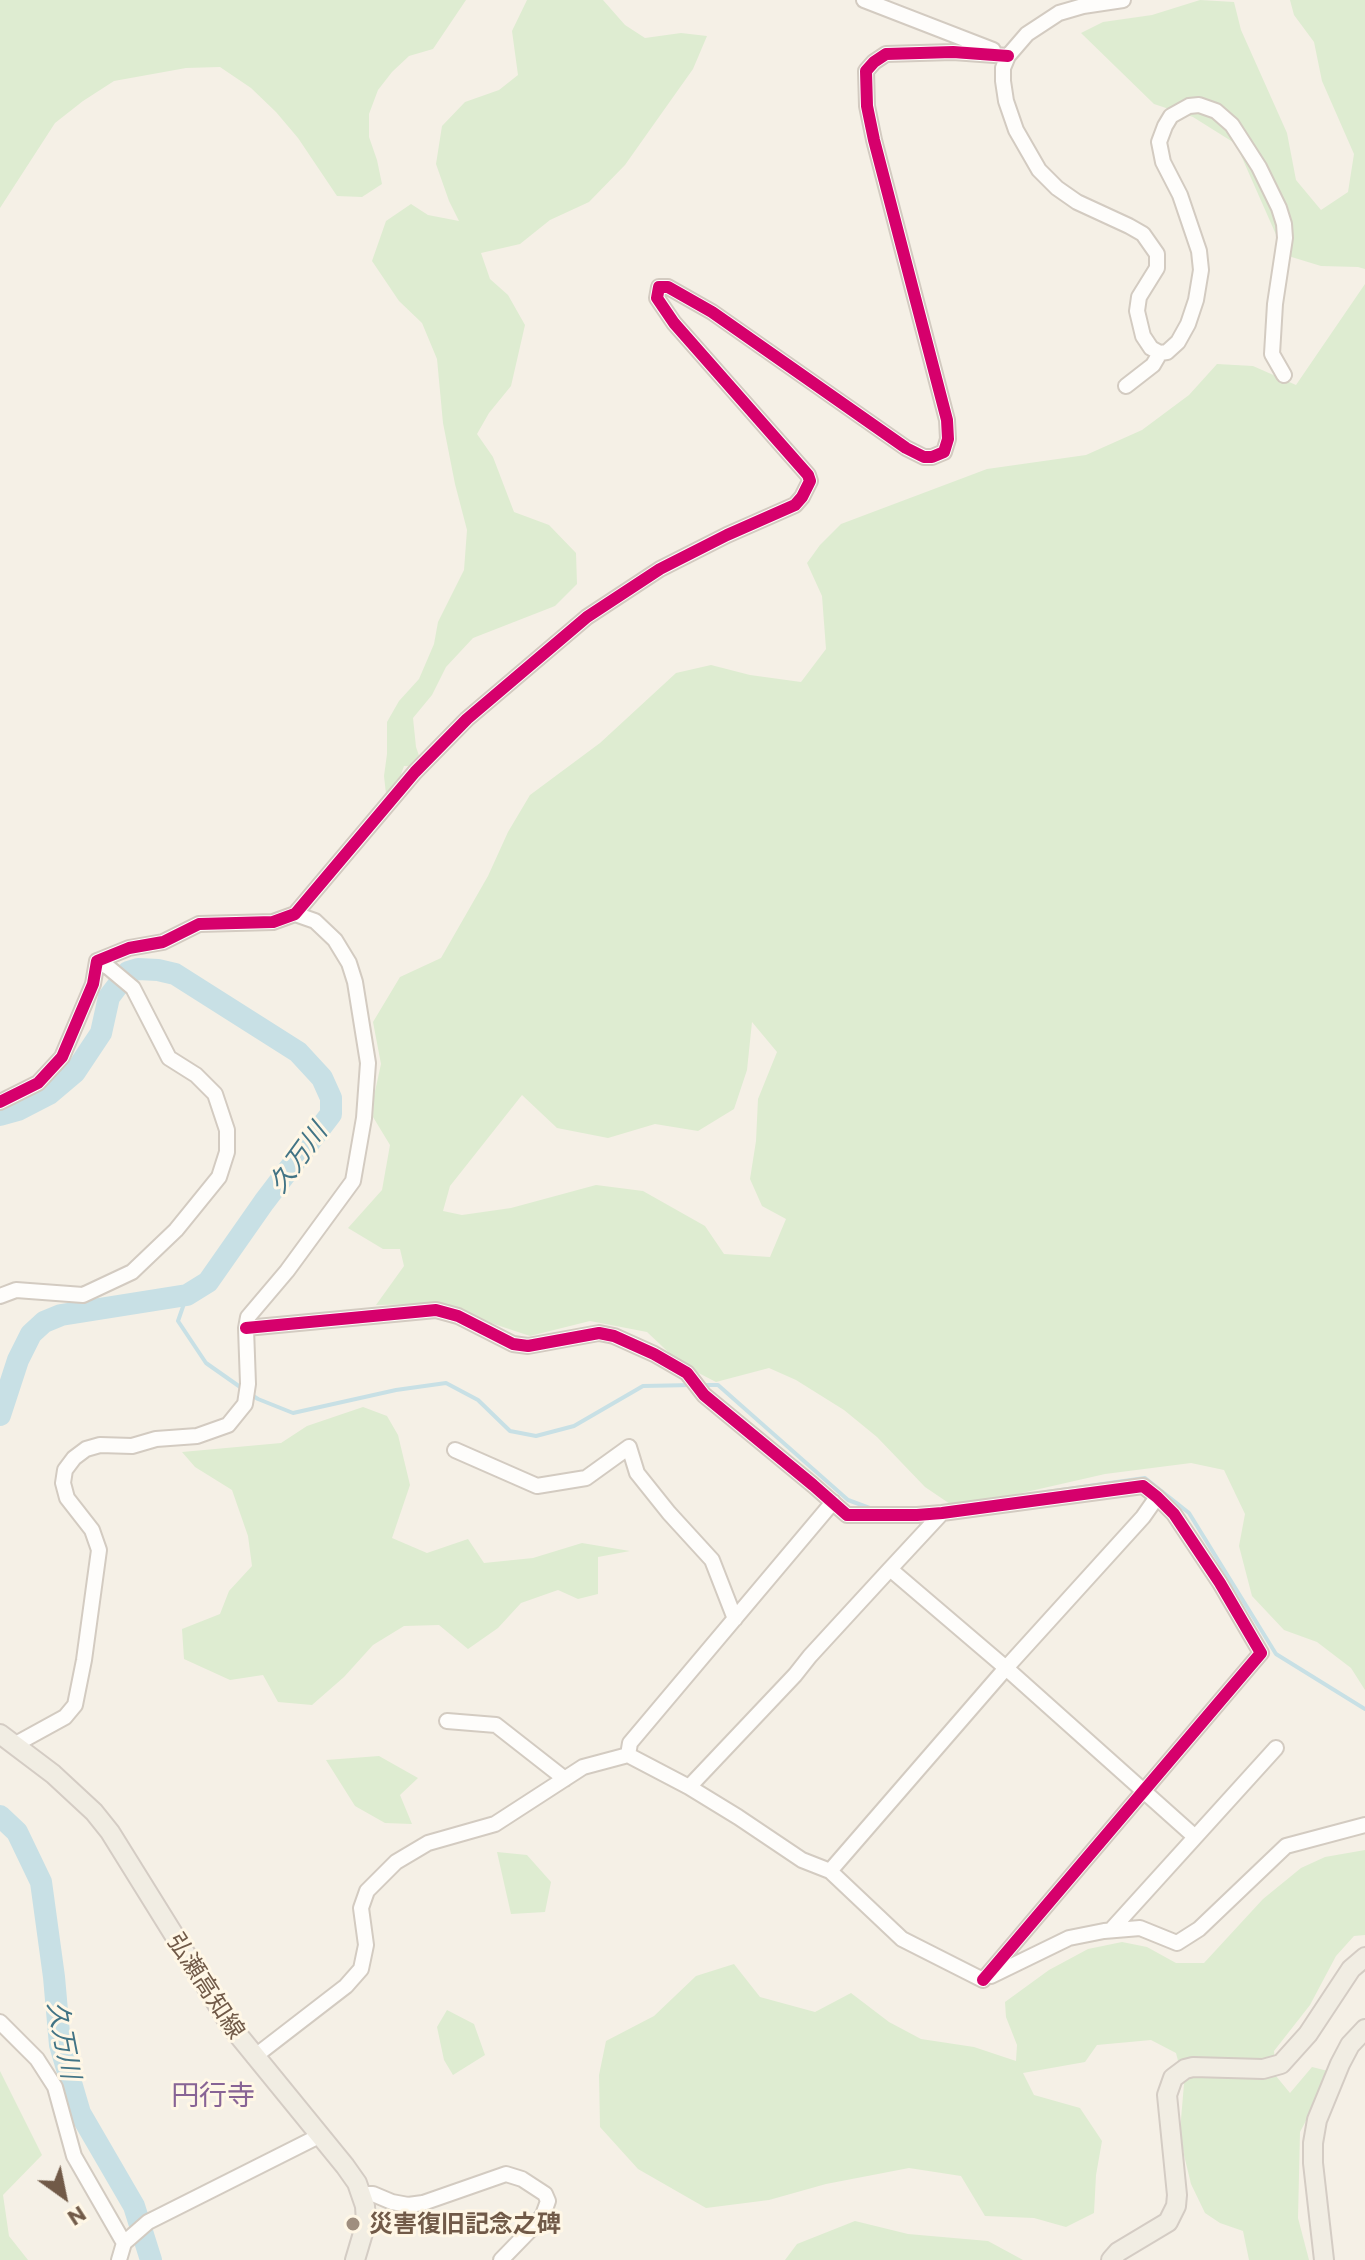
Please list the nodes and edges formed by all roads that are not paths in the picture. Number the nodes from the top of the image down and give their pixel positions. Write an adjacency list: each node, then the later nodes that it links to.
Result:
1 (864, 0): 3 (street)
2 (1123, 0): 3 (street)
3 (1008, 56): 4 (street); 7 (street)
4 (1160, 353): 5 (street); 6 (street)
5 (1284, 375)
6 (1126, 386)
7 (295, 914): 8 (street); 11 (street)
8 (103, 964): 9 (street); 10 (street)
9 (0, 1102)
10 (0, 1296)
11 (246, 1328): 14 (street); 20 (street)
12 (455, 1450): 17 (street)
13 (1157, 1497): 15 (street); 18 (street); 25 (street)
14 (833, 1502): 15 (street); 17 (street)
15 (942, 1513): 16 (street)
16 (890, 1569): 18 (street); 24 (street)
17 (735, 1619): 22 (street)
18 (1006, 1668): 25 (street); 28 (street)
19 (447, 1721): 23 (street)
20 (7, 1740): 34 (main road, 弘瀬高知線)
21 (1276, 1748): 27 (street)
22 (628, 1755): 23 (street); 24 (street)
23 (565, 1779): 34 (street)
24 (689, 1787): 28 (street)
25 (1144, 1792): 27 (street); 31 (street)
26 (1365, 1825): 29 (street)
27 (1194, 1836): 29 (street)
28 (830, 1871): 31 (street)
29 (1111, 1930): 31 (street)
30 (1365, 1957): 41 (main road)
31 (983, 1980)
32 (0, 2022): 37 (street)
33 (1365, 2029): 42 (main road)
34 (254, 2057): 35 (main road, 弘瀬高知線)
35 (321, 2135): 36 (main road, 弘瀬高知線); 37 (street)
36 (361, 2194): 39 (main road, 弘瀬高知線); 40 (street)
37 (130, 2238): 38 (street)
38 (119, 2260)
39 (355, 2260)
40 (501, 2260)
41 (1111, 2260)
42 (1324, 2260)

